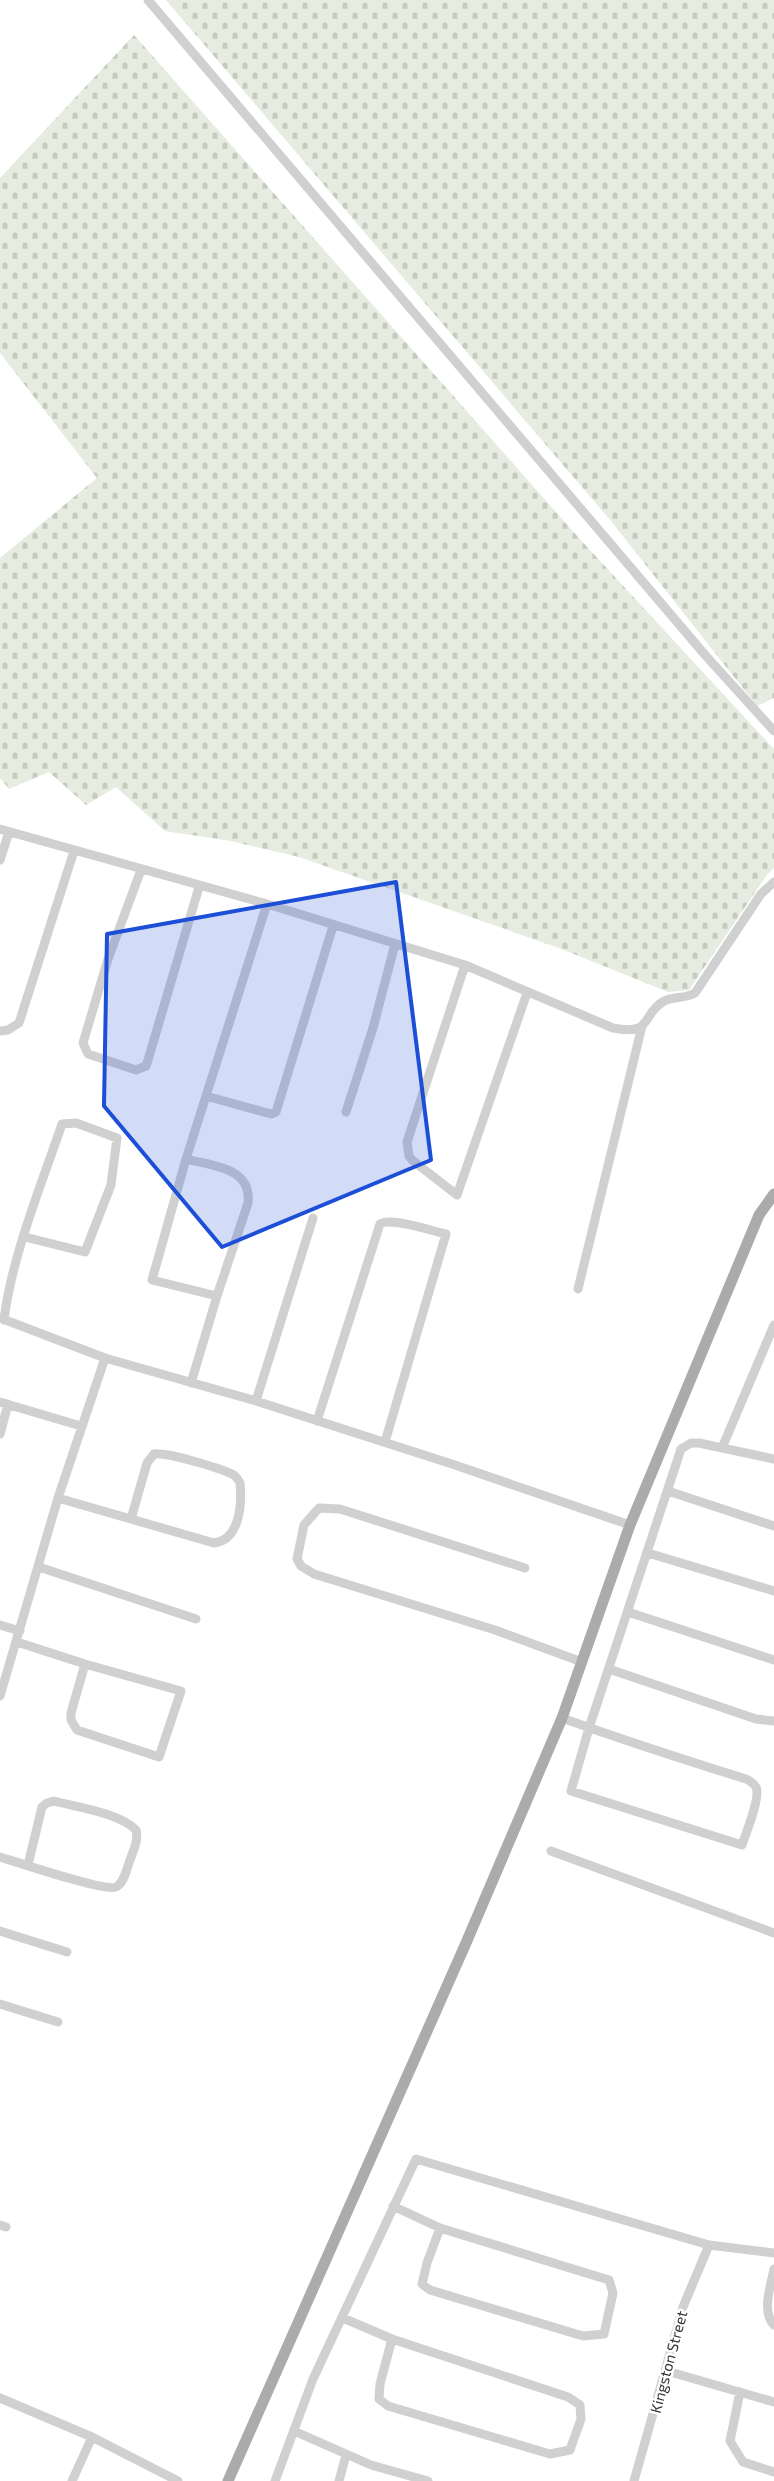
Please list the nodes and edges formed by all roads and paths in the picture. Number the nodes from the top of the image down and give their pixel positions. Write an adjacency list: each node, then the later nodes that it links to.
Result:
1 (148, 0): 2 (street)
2 (774, 731)
3 (4, 830): 4 (street); 5 (street)
4 (74, 851): 6 (street); 15 (street)
5 (0, 860)
6 (141, 870): 8 (street); 8 (street)
7 (774, 882): 14 (street)
8 (199, 887): 9 (street)
9 (267, 904): 10 (street); 16 (street)
10 (333, 926): 11 (street); 16 (street)
11 (395, 944): 12 (street); 17 (street)
12 (465, 965): 13 (street); 13 (street)
13 (527, 993): 14 (street)
14 (642, 1026): 22 (street)
15 (0, 1031)
16 (206, 1096): 18 (street)
17 (346, 1112)
18 (186, 1159): 23 (street); 23 (street)
19 (774, 1194): 39 (main road)
20 (313, 1218): 28 (street)
21 (24, 1237): 21 (street); 24 (street)
22 (578, 1289)
23 (217, 1296): 27 (street)
24 (2, 1319): 26 (street)
25 (774, 1325): 34 (street)
26 (105, 1358): 27 (street); 31 (street)
27 (191, 1383): 28 (street)
28 (256, 1401): 30 (street)
29 (4, 1403): 31 (street); 32 (street)
30 (317, 1421): 33 (street); 33 (street)
31 (82, 1426): 37 (street)
32 (0, 1434)
33 (385, 1442): 39 (street)
34 (722, 1448): 35 (street); 36 (street)
35 (774, 1459)
36 (668, 1490): 40 (street); 41 (street)
37 (58, 1498): 38 (street); 42 (street)
38 (131, 1519): 38 (street)
39 (630, 1525): 51 (main road)
40 (774, 1526)
41 (648, 1552): 44 (street); 45 (street)
42 (39, 1567): 46 (street); 48 (street)
43 (525, 1568): 51 (street)
44 (774, 1592)
45 (628, 1612): 50 (street); 53 (street)
46 (196, 1619)
47 (0, 1625): 48 (street)
48 (20, 1631): 49 (street)
49 (17, 1642): 52 (street); 54 (street)
50 (774, 1660)
51 (582, 1662): 55 (main road)
52 (85, 1664): 52 (street)
53 (609, 1669): 56 (street); 57 (street)
54 (0, 1696)
55 (562, 1718): 57 (street); 84 (main road)
56 (774, 1721)
57 (589, 1728): 57 (street)
58 (551, 1851): 62 (street)
59 (0, 1857): 60 (street)
60 (28, 1865): 60 (street)
61 (0, 1931): 63 (street)
62 (774, 1933)
63 (67, 1952)
64 (0, 2004): 65 (street)
65 (58, 2022)
66 (393, 2206): 67 (street); 68 (street); 71 (street)
67 (440, 2228): 67 (street)
68 (709, 2245): 69 (street); 74 (street, Kingston Street)
69 (774, 2253)
70 (774, 2269): 72 (street)
71 (343, 2318): 73 (street); 78 (street)
72 (774, 2325)
73 (392, 2339): 73 (street)
74 (667, 2371): 75 (street); 88 (street, Kingston Street)
75 (740, 2392): 77 (street); 81 (street)
76 (0, 2398): 79 (street)
77 (774, 2402)
78 (294, 2431): 80 (street); 85 (street)
79 (92, 2437): 82 (street); 83 (street)
80 (346, 2455): 86 (street); 87 (street)
81 (774, 2472)
82 (72, 2481)
83 (178, 2481)
84 (228, 2481)
85 (275, 2481)
86 (339, 2481)
87 (428, 2481)
88 (634, 2481)

